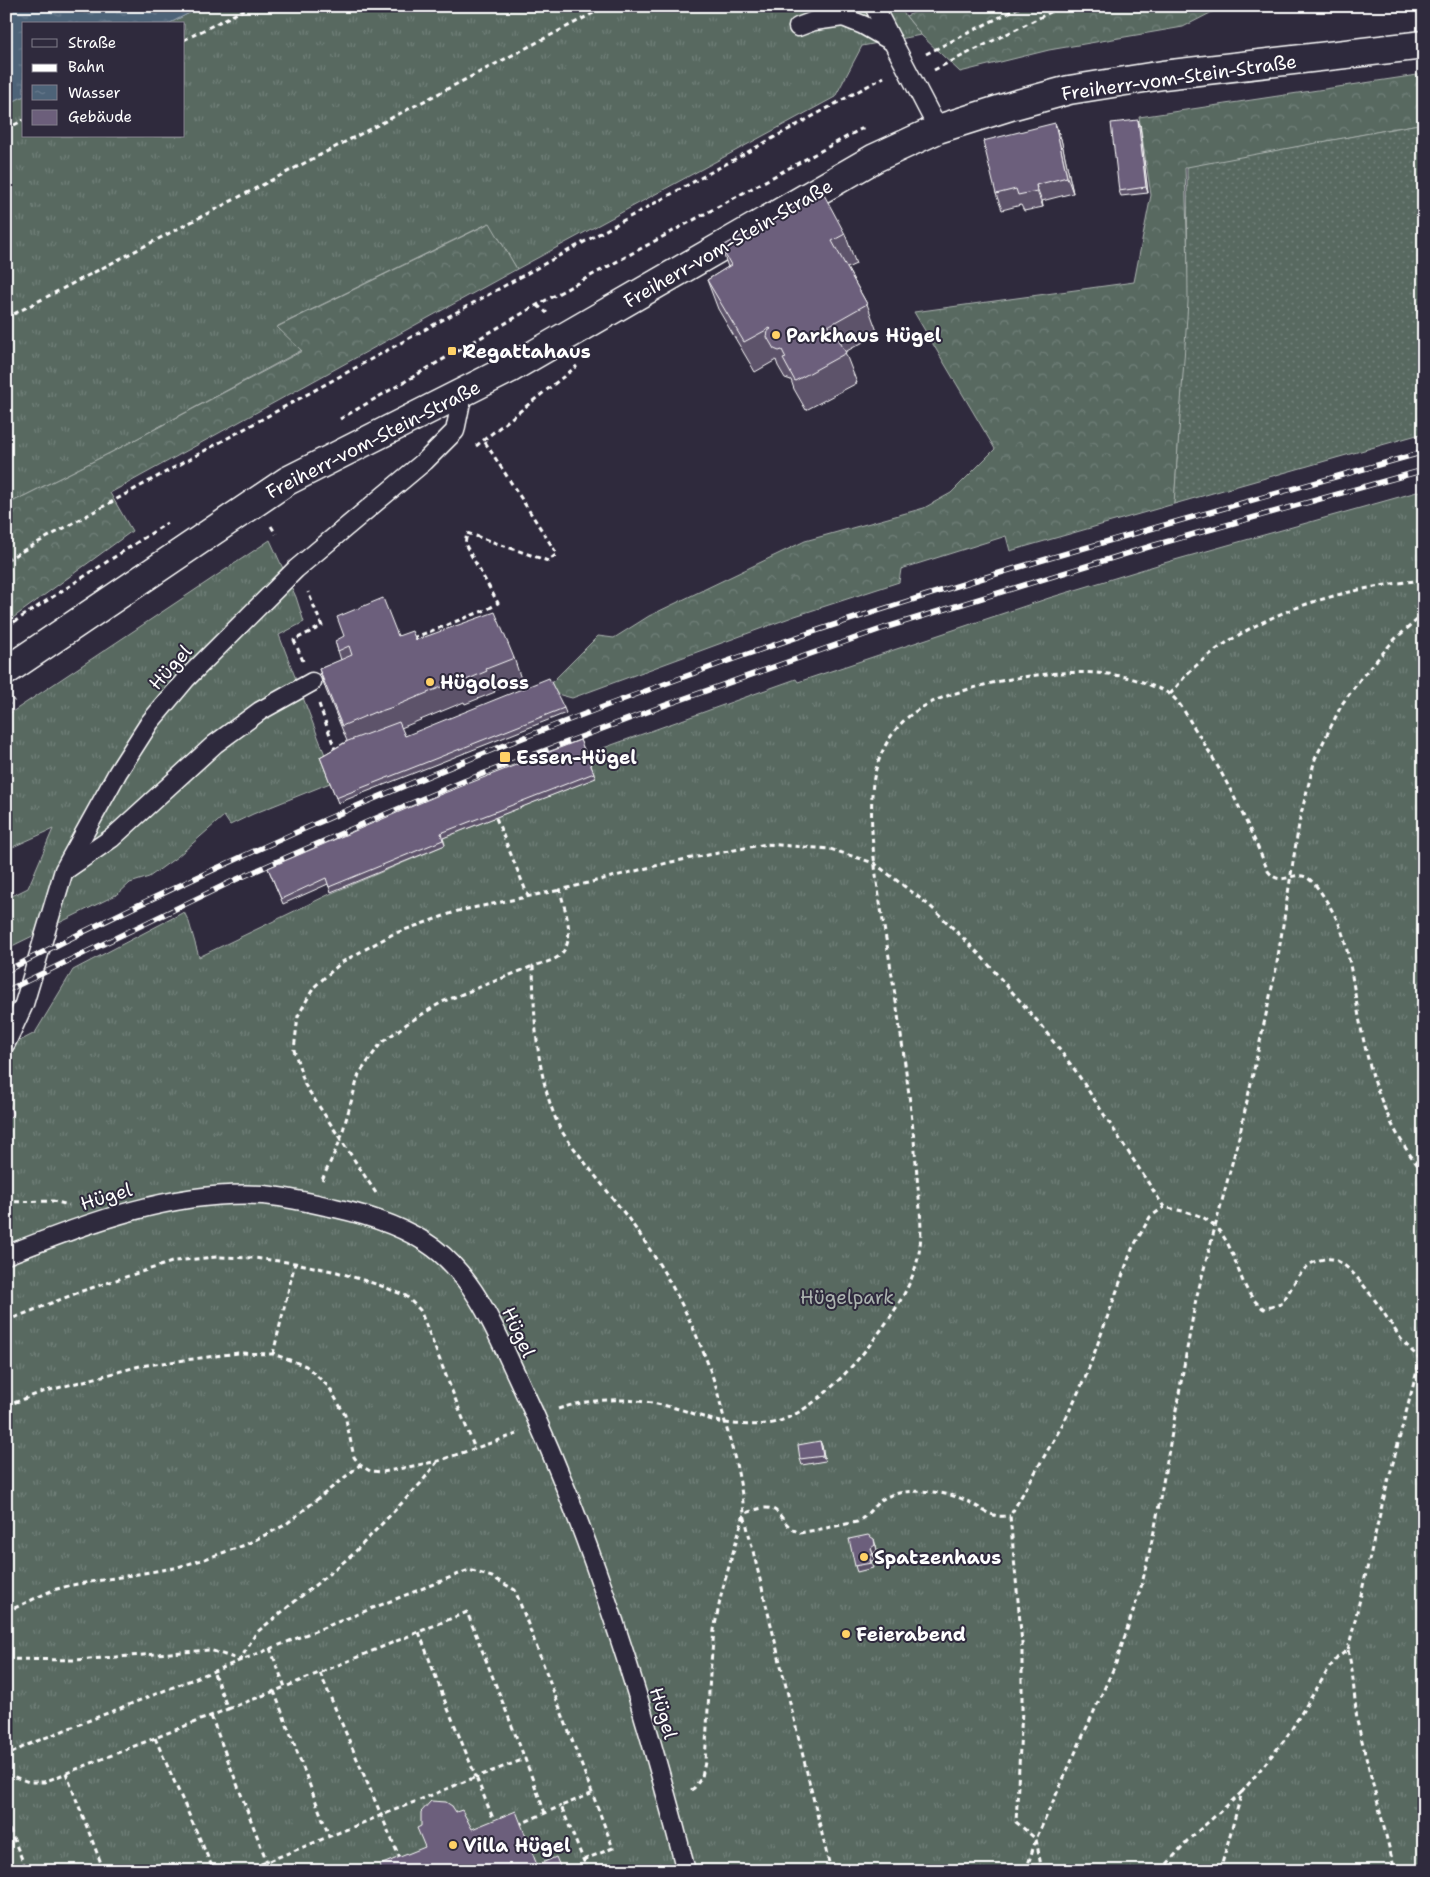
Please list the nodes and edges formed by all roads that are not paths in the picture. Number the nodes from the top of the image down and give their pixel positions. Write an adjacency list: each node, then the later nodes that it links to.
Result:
1 (828, 6): 3 (lane)
2 (874, 6): 5 (lane)
3 (849, 12): 4 (lane); 5 (lane)
4 (798, 27)
5 (893, 42): 7 (lane)
6 (1424, 45): 7 (main road, Freiherr-vom-Stein-Straße)
7 (938, 129): 8 (main road, Freiherr-vom-Stein-Straße)
8 (463, 392): 9 (main road, Freiherr-vom-Stein-Straße); 11 (lane, Hügel)
9 (6, 671)
10 (312, 682): 11 (lane)
11 (64, 870): 12 (lane, Hügel)
12 (6, 1043)
13 (6, 1255): 14 (lane, Hügel)
14 (686, 1871)

